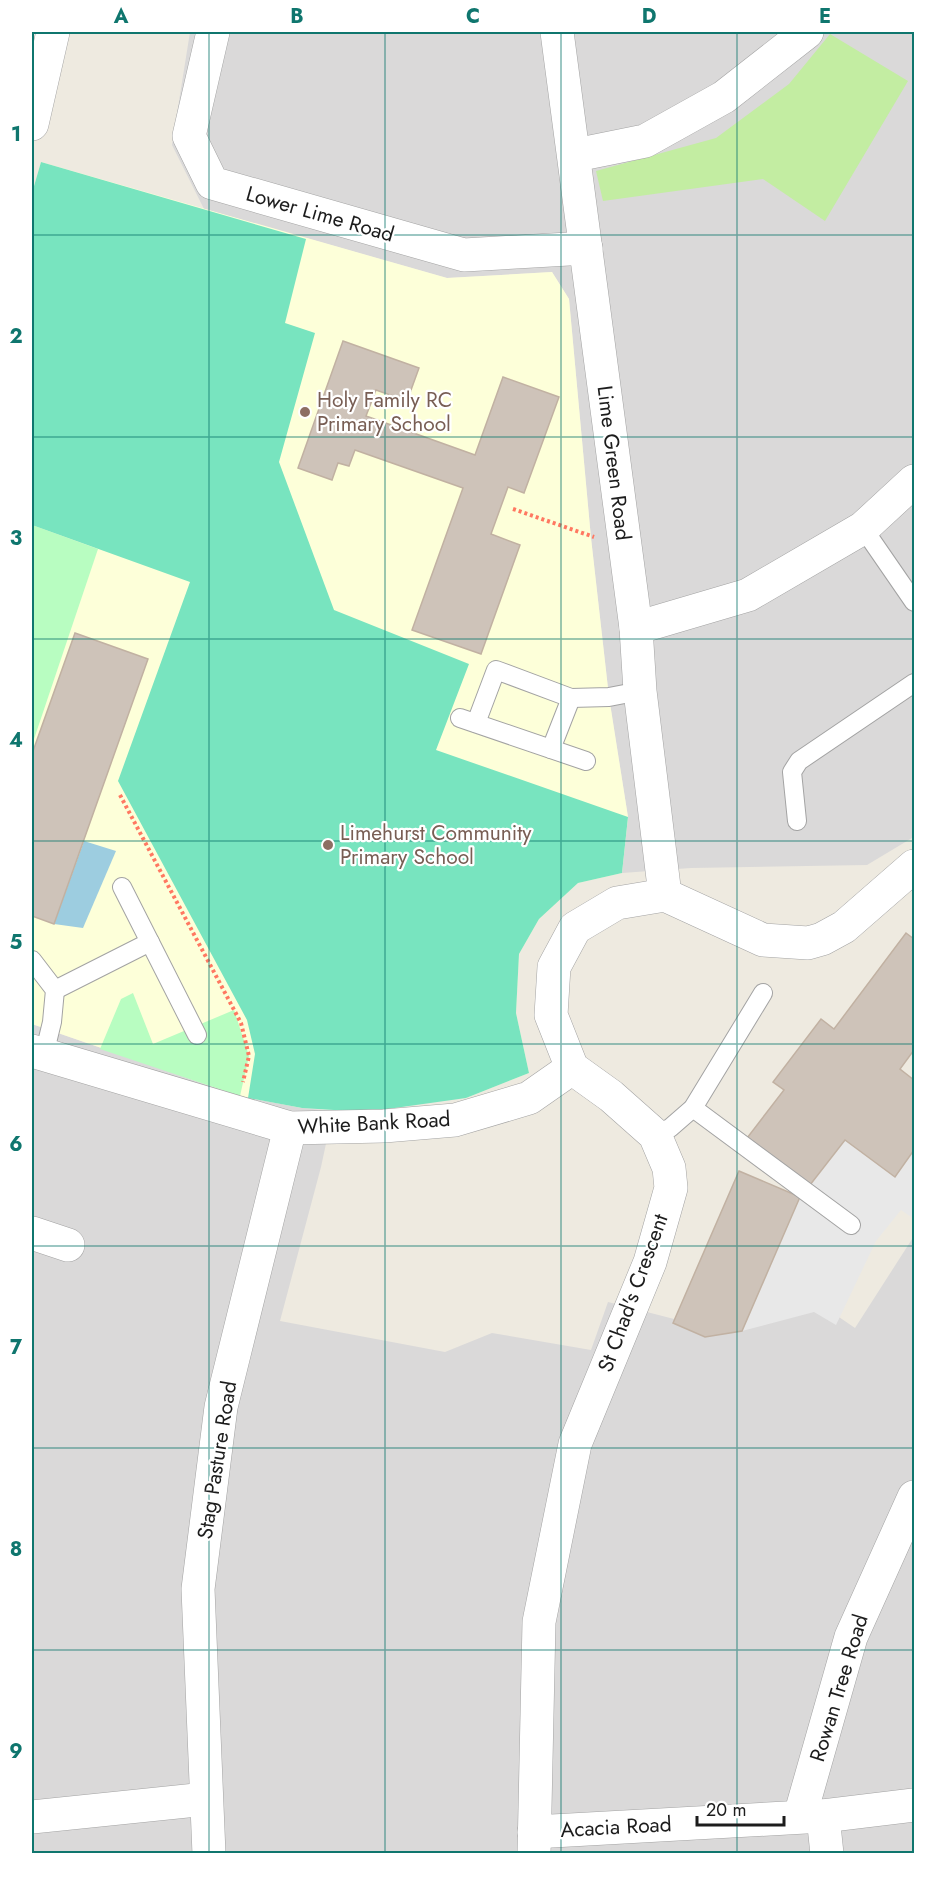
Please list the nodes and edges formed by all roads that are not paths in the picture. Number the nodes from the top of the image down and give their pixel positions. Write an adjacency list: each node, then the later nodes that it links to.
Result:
1 (53, 32): 5 (street)
2 (213, 32): 7 (street, Lower Lime Road)
3 (557, 32): 6 (street, Lime Green Road)
4 (807, 32): 6 (street)
5 (32, 124)
6 (576, 155): 7 (street, Lime Green Road)
7 (586, 248): 11 (street, Lime Green Road)
8 (915, 481): 9 (street)
9 (863, 528): 10 (lane); 11 (street)
10 (915, 602)
11 (636, 628): 13 (street, Lime Green Road)
12 (915, 683): 17 (lane)
13 (640, 691): 14 (lane); 20 (street, Lime Green Road)
14 (571, 698): 15 (lane); 15 (lane)
15 (551, 749): 16 (lane)
16 (586, 761)
17 (797, 821)
18 (915, 866): 20 (street)
19 (122, 887): 21 (lane)
20 (665, 895): 27 (street)
21 (150, 942): 23 (lane); 25 (lane)
22 (32, 960): 23 (lane)
23 (55, 990): 26 (lane)
24 (763, 993): 28 (lane)
25 (197, 1035)
26 (38, 1053): 29 (street, White Bank Road)
27 (572, 1068): 29 (street, White Bank Road); 30 (street, St Chad's Crescent)
28 (693, 1108): 30 (lane); 31 (lane)
29 (290, 1128): 35 (street, Stag Pasture Road)
30 (655, 1135): 39 (street, St Chad's Crescent)
31 (851, 1225)
32 (32, 1233): 33 (street)
33 (68, 1245)
34 (915, 1497): 37 (street, Rowan Tree Road)
35 (206, 1798): 38 (street); 40 (street, Stag Pasture Road)
36 (915, 1805): 37 (street, Acacia Road)
37 (812, 1816): 39 (street, Acacia Road); 41 (street)
38 (32, 1817)
39 (534, 1843)
40 (209, 1854)
41 (827, 1854)

